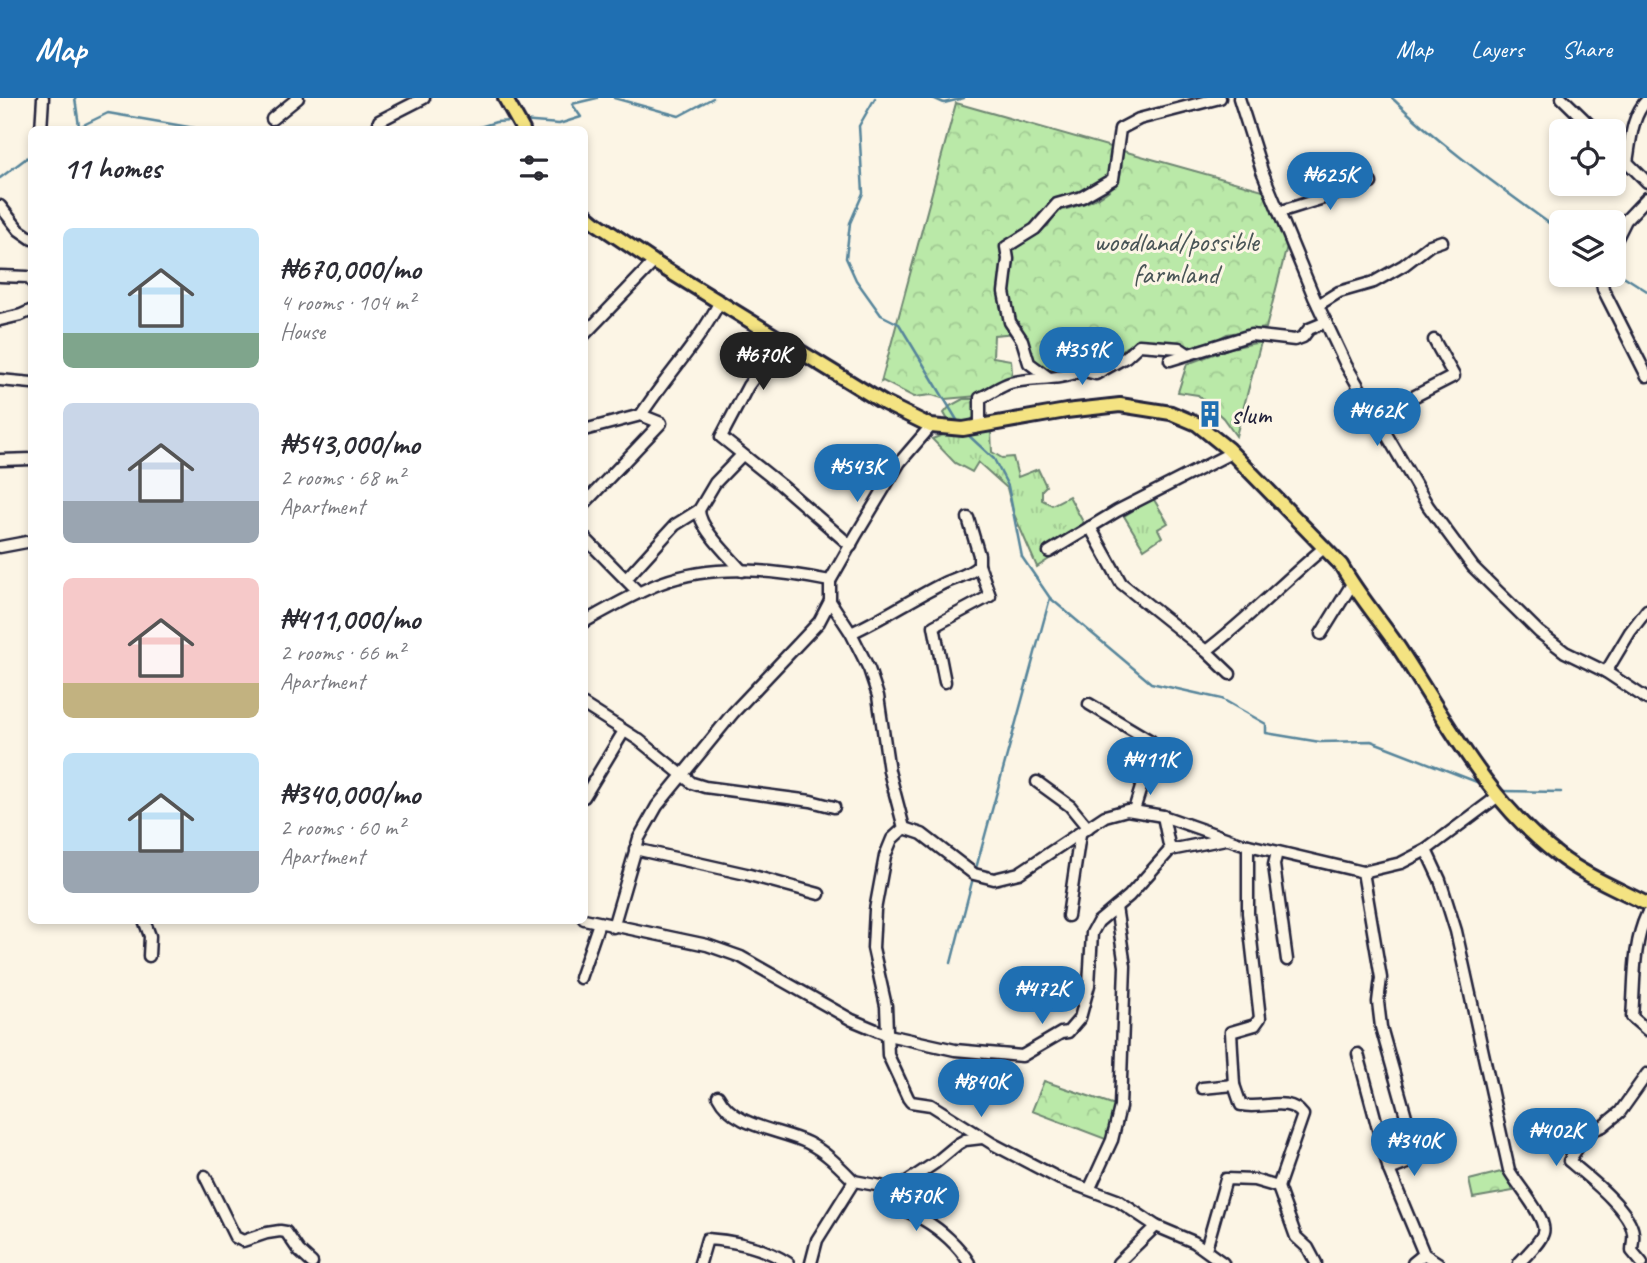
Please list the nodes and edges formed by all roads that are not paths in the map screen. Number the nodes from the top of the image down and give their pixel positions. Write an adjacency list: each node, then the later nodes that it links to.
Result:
1 (43, 98): 12 (street)
2 (298, 98): 9 (street)
3 (424, 98): 11 (street)
4 (505, 98): 13 (main road)
5 (1220, 98): 40 (street)
6 (1239, 98): 19 (street)
7 (1562, 98): 10 (street)
8 (1647, 100): 14 (street)
9 (272, 119)
10 (1584, 119)
11 (379, 121)
12 (41, 126)
13 (521, 126)
14 (1627, 162): 15 (street)
15 (1647, 182)
16 (1371, 183): 19 (street)
17 (1647, 198): 21 (street)
18 (0, 206): 22 (street)
19 (1279, 212): 29 (street)
20 (588, 216): 24 (main road)
21 (1626, 220)
22 (28, 236)
23 (1442, 241): 29 (street)
24 (654, 262): 28 (main road); 33 (street)
25 (0, 276): 26 (street)
26 (28, 277)
27 (1603, 287): 41 (street)
28 (720, 302): 34 (main road); 44 (street)
29 (1318, 305): 32 (street)
30 (28, 312): 31 (street)
31 (0, 320)
32 (1326, 322): 37 (street); 45 (street)
33 (588, 331)
34 (782, 340): 46 (main road); 50 (street)
35 (1434, 340): 45 (street)
36 (1087, 344): 39 (street)
37 (1188, 354): 38 (street); 39 (street)
38 (1170, 360)
39 (1081, 370): 40 (street)
40 (1048, 376): 47 (street)
41 (1647, 376)
42 (0, 380): 43 (street)
43 (28, 383)
44 (641, 415): 48 (street); 53 (street)
45 (1376, 416): 75 (street)
46 (931, 426): 47 (main road); 59 (street)
47 (980, 426): 49 (main road)
48 (588, 429)
49 (1231, 453): 56 (street); 61 (main road)
50 (742, 455): 54 (street); 59 (street)
51 (28, 459): 52 (street)
52 (0, 460)
53 (588, 500)
54 (699, 510): 64 (street); 65 (street)
55 (968, 518): 63 (street)
56 (1090, 527): 62 (street); 74 (street)
57 (588, 541): 65 (street)
58 (28, 542): 60 (street)
59 (851, 546): 66 (street)
60 (0, 547)
61 (1325, 547): 67 (main road); 74 (street)
62 (1049, 552)
63 (979, 565): 72 (street); 77 (street)
64 (742, 571): 66 (street); 68 (street)
65 (626, 579): 68 (street)
66 (830, 582): 69 (street)
67 (1352, 584): 73 (street); 85 (main road)
68 (639, 593): 71 (street)
69 (830, 601): 72 (street); 82 (street)
70 (1647, 610): 75 (street)
71 (588, 620)
72 (851, 633): 89 (street)
73 (1321, 634)
74 (1206, 651): 76 (street)
75 (1606, 672): 78 (street)
76 (1230, 674)
77 (945, 682)
78 (1647, 699)
79 (1089, 704): 87 (street)
80 (588, 708): 81 (street)
81 (624, 732): 82 (street); 84 (street)
82 (681, 776): 86 (street); 93 (street)
83 (1037, 782): 90 (street)
84 (588, 790)
85 (1497, 797): 95 (street); 99 (main road)
86 (834, 807)
87 (1134, 810): 88 (street); 90 (street)
88 (1163, 816): 91 (street); 94 (street)
89 (904, 828): 90 (street); 111 (street)
90 (1084, 831): 102 (street)
91 (1226, 839): 92 (street); 94 (street)
92 (1248, 845): 96 (street); 114 (street)
93 (635, 849): 98 (street); 106 (street)
94 (1170, 850): 100 (street)
95 (1426, 850): 97 (street); 139 (street)
96 (1277, 852): 97 (street); 108 (street)
97 (1363, 872): 120 (street)
98 (818, 894)
99 (1647, 904)
100 (1116, 907): 111 (street); 124 (street)
101 (1647, 914): 110 (street)
102 (1069, 916)
103 (588, 920): 104 (street)
104 (599, 923): 106 (street); 109 (street)
105 (146, 924): 107 (street)
106 (613, 926): 111 (street)
107 (149, 956)
108 (1287, 960)
109 (580, 978)
110 (1647, 1030)
111 (888, 1035): 117 (street)
112 (1358, 1054): 120 (street)
113 (1647, 1074): 140 (street)
114 (1234, 1085): 115 (street); 123 (street)
115 (1202, 1088)
116 (718, 1096): 122 (street)
117 (958, 1123): 118 (street); 119 (street)
118 (983, 1139): 119 (street); 124 (street)
119 (958, 1144): 125 (street)
120 (1390, 1170): 128 (street)
121 (205, 1176): 129 (street)
122 (854, 1181): 125 (street); 132 (street)
123 (1278, 1187): 127 (street); 136 (street)
124 (1090, 1188): 126 (street)
125 (890, 1193): 133 (street)
126 (1156, 1226): 127 (street); 134 (street)
127 (1206, 1249): 135 (street)
128 (1424, 1254): 137 (street); 138 (street)
129 (312, 1263)
130 (699, 1263): 131 (street)
131 (788, 1263)
132 (811, 1263)
133 (969, 1263)
134 (1118, 1263)
135 (1223, 1263)
136 (1317, 1263)
137 (1413, 1263)
138 (1438, 1263)
139 (1519, 1263)
140 (1642, 1263)

